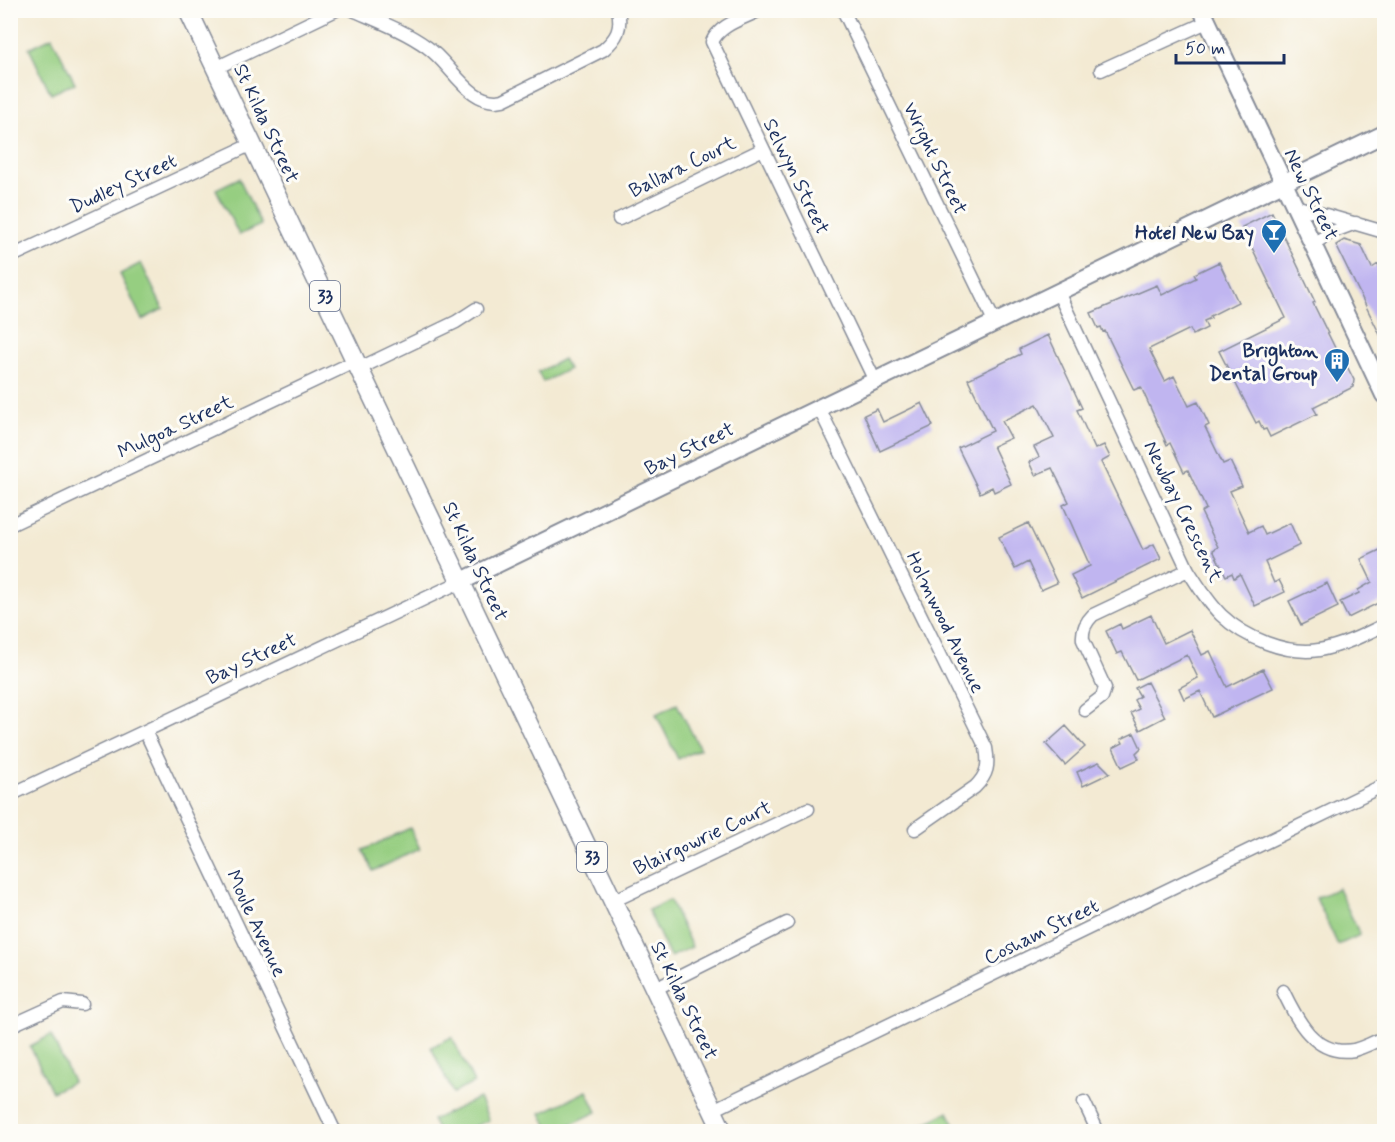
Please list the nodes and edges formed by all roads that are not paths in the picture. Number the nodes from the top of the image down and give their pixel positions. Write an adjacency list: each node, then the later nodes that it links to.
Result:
1 (189, 10): 8 (main road, St Kilda Street / 33)
2 (336, 10): 8 (street)
3 (352, 10): 4 (street)
4 (618, 10)
5 (760, 10): 12 (street, Selwyn Street)
6 (843, 10): 22 (street, Wright Street)
7 (1205, 16): 9 (street); 13 (street, New Street)
8 (216, 68): 11 (main road, St Kilda Street / 33)
9 (1101, 70)
10 (1384, 134): 13 (street, Bay Street)
11 (252, 144): 19 (street, Dudley Street); 23 (main road, St Kilda Street / 33)
12 (763, 149): 15 (street, Ballara Court); 24 (street, Selwyn Street)
13 (1284, 183): 14 (street, New Street); 20 (street, Bay Street)
14 (1295, 206): 16 (street); 18 (street, New Street)
15 (619, 219)
16 (1356, 223): 17 (street); 18 (street)
17 (1384, 232)
18 (1313, 244): 25 (street, New Street)
19 (10, 257)
20 (1058, 292): 22 (street, Bay Street); 28 (street, Newbay Crescent)
21 (476, 309): 23 (street, Mulgoa Street)
22 (994, 323): 24 (street, Bay Street)
23 (358, 365): 27 (street, Mulgoa Street); 29 (main road, St Kilda Street / 33)
24 (875, 381): 26 (street, Bay Street)
25 (1384, 395)
26 (819, 408): 29 (street, Bay Street); 36 (street, Holmwood Avenue)
27 (10, 525)
28 (1188, 570): 30 (street, Newbay Crescent); 31 (street)
29 (462, 581): 32 (street, Bay Street); 37 (main road, St Kilda Street / 33)
30 (1384, 625)
31 (1085, 710)
32 (145, 731): 34 (street, Bay Street); 46 (street, Moule Avenue)
33 (1384, 785): 45 (street, Cosham Street)
34 (10, 795)
35 (808, 809): 37 (street, Blairgowrie Court)
36 (915, 828)
37 (613, 901): 39 (main road, St Kilda Street / 33)
38 (787, 923): 39 (street)
39 (655, 989): 45 (main road, St Kilda Street / 33)
40 (1283, 991): 43 (street)
41 (82, 1004): 42 (street)
42 (10, 1026)
43 (1384, 1037)
44 (1084, 1102): 48 (street)
45 (713, 1110): 47 (main road, St Kilda Street / 33)
46 (335, 1131)
47 (723, 1131)
48 (1098, 1131)

